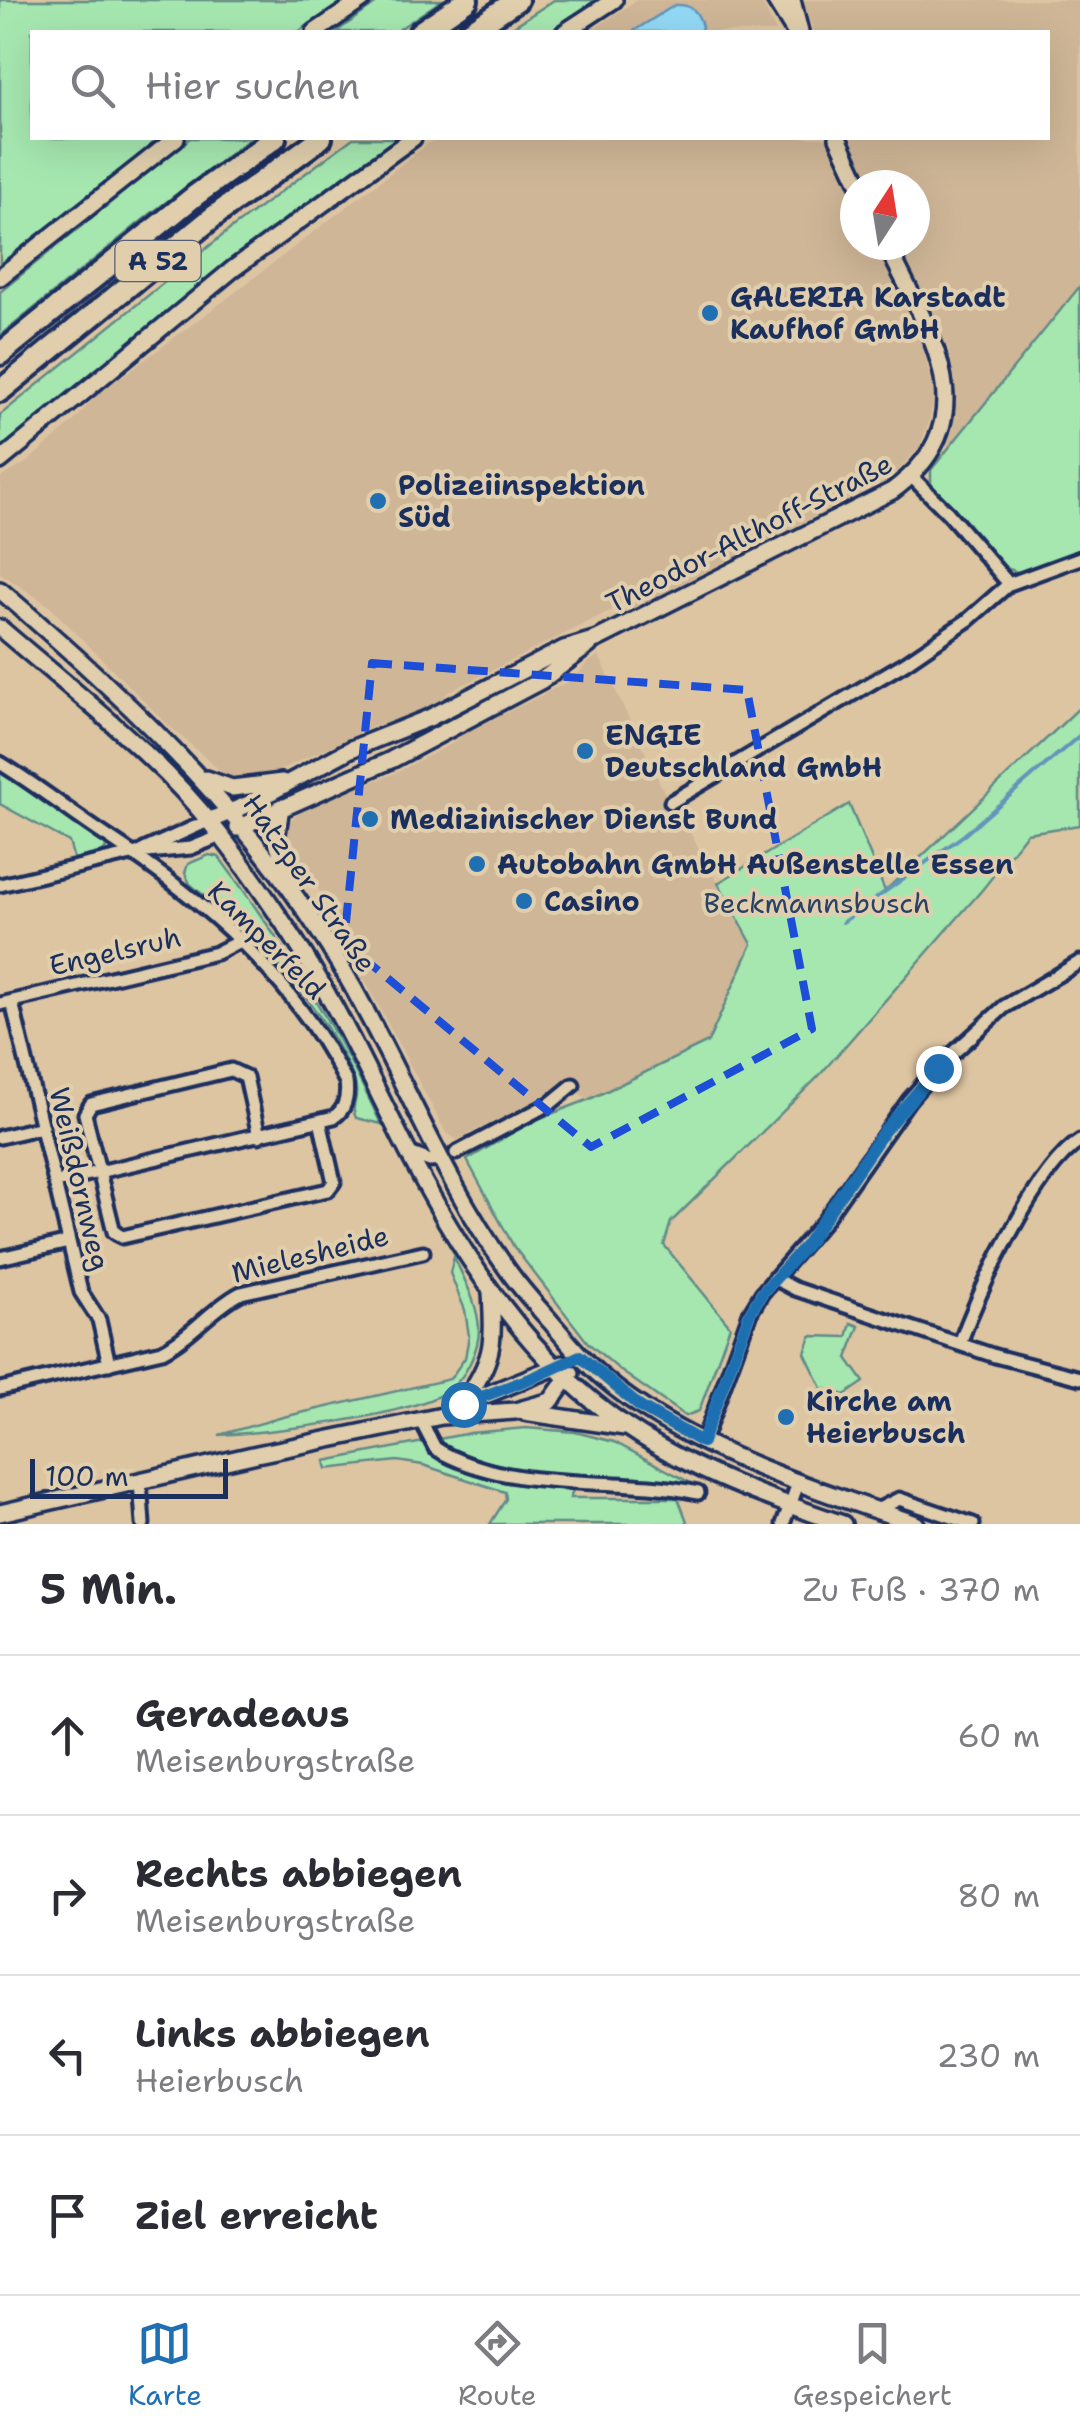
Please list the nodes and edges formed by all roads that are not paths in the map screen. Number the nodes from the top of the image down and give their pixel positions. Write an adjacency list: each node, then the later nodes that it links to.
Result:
1 (362, 0): 7 (main road)
2 (467, 0): 8 (highway)
3 (517, 0): 9 (highway)
4 (614, 0): 10 (main road)
5 (775, 0): 11 (main road)
6 (792, 0): 12 (main road)
7 (319, 30)
8 (423, 30)
9 (472, 30)
10 (569, 30)
11 (796, 30)
12 (797, 30)
13 (173, 140): 20 (main road)
14 (272, 140): 21 (highway, A 52)
15 (318, 140): 22 (highway, A 52)
16 (410, 140): 23 (main road)
17 (839, 140): 18 (main road)
18 (853, 170)
19 (894, 260): 24 (main road, Theodor-Althoff-Straße)
20 (0, 277)
21 (0, 354)
22 (0, 391)
23 (0, 461)
24 (912, 477): 26 (street); 29 (main road, Theodor-Althoff-Straße)
25 (1080, 558): 26 (street)
26 (1009, 584): 33 (street)
27 (0, 590): 31 (main road, Hatzper Straße)
28 (0, 628): 36 (main road, Hatzper Straße)
29 (597, 639): 32 (main road, Theodor-Althoff-Straße); 34 (main road, Theodor-Althoff-Straße)
30 (0, 763): 39 (street, Kamperfeld)
31 (196, 774): 32 (main road); 35 (main road, Hatzper Straße)
32 (300, 778): 35 (main road, Theodor-Althoff-Straße)
33 (672, 802)
34 (281, 807): 37 (main road, Theodor-Althoff-Straße); 41 (main road)
35 (232, 812): 36 (main road, Theodor-Althoff-Straße); 37 (main road, Hatzper Straße)
36 (208, 821): 38 (main road, Hatzper Straße); 39 (street)
37 (243, 826): 38 (main road, Theodor-Althoff-Straße); 41 (main road, Hatzper Straße)
38 (221, 836): 39 (street); 51 (main road, Hatzper Straße)
39 (136, 854): 40 (street); 42 (street, Kamperfeld)
40 (0, 885)
41 (303, 907): 52 (main road, Hatzper Straße)
42 (240, 941): 44 (street, Engelsruh); 46 (street, Kamperfeld)
43 (1080, 962): 58 (street)
44 (6, 1003): 47 (street, Weißdornweg)
45 (573, 1085): 52 (street)
46 (320, 1122): 48 (street); 53 (street)
47 (42, 1127): 49 (street); 54 (street, Weißdornweg)
48 (259, 1136): 53 (street); 53 (street)
49 (0, 1137)
50 (1080, 1141): 60 (street)
51 (408, 1152): 52 (street); 59 (main road, Hatzper Straße)
52 (449, 1156): 61 (main road, Hatzper Straße)
53 (100, 1173): 54 (street)
54 (56, 1182): 55 (street, Weißdornweg)
55 (69, 1242): 57 (street); 62 (street, Weißdornweg)
56 (423, 1252): 62 (street, Mielesheide)
57 (0, 1258)
58 (774, 1278): 60 (street); 71 (street)
59 (491, 1292): 63 (main road, Hatzper Straße); 66 (main road)
60 (960, 1343): 64 (street)
61 (580, 1356): 63 (main road); 71 (main road, Hatzper Straße)
62 (109, 1364): 65 (street, Mielesheide)
63 (562, 1372): 66 (main road); 67 (main road); 70 (main road, Hatzper Straße)
64 (1080, 1378)
65 (0, 1389)
66 (463, 1404): 68 (main road)
67 (515, 1411): 68 (main road); 70 (main road)
68 (442, 1416): 69 (main road)
69 (422, 1422): 72 (main road); 74 (street)
70 (629, 1428): 75 (main road)
71 (702, 1442): 73 (main road, Hatzper Straße)
72 (140, 1480): 77 (main road); 78 (street)
73 (799, 1482): 75 (street); 76 (main road, Hatzper Straße)
74 (698, 1493)
75 (790, 1506): 79 (street); 80 (street); 81 (main road)
76 (876, 1510): 82 (main road, Hatzper Straße); 83 (street)
77 (0, 1513)
78 (143, 1524)
79 (783, 1524)
80 (807, 1524)
81 (843, 1524)
82 (916, 1524)
83 (973, 1524)

